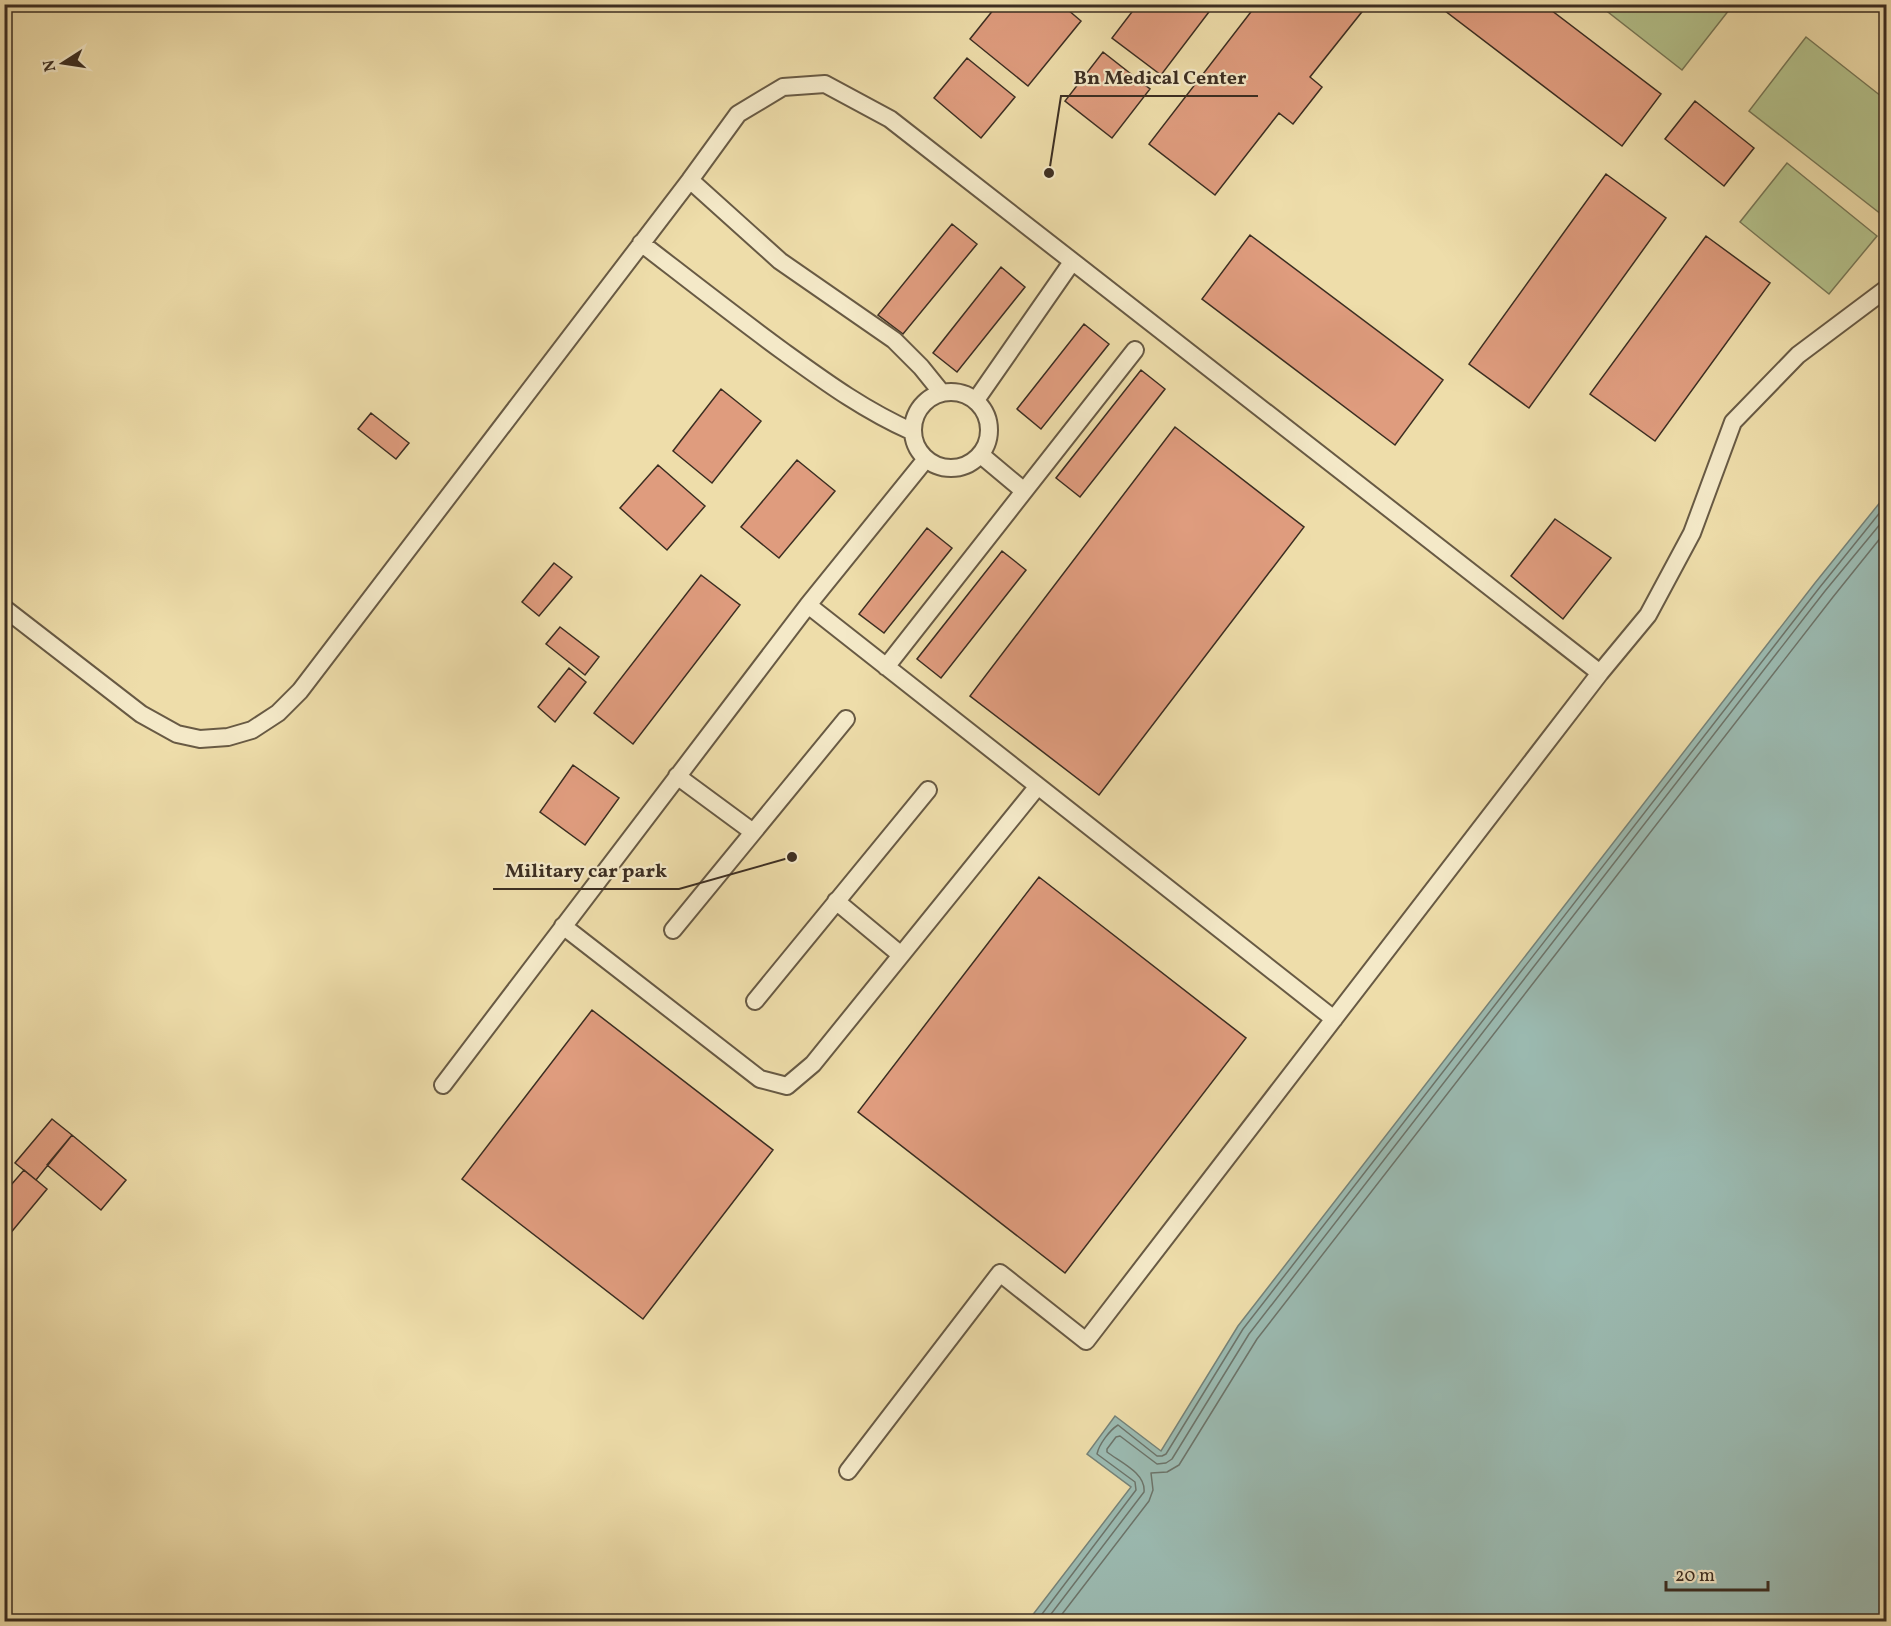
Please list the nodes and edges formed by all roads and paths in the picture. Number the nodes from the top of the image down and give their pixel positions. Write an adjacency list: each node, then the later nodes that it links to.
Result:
1 (690, 180): 2 (lane); 3 (lane); 6 (lane)
2 (641, 243): 8 (lane); 13 (lane)
3 (1072, 262): 7 (lane); 15 (lane)
4 (1887, 289): 15 (lane)
5 (1135, 350): 11 (lane)
6 (942, 393): 7 (lane); 8 (lane)
7 (976, 400): 9 (lane)
8 (913, 432): 10 (lane)
9 (981, 455): 10 (lane); 11 (lane)
10 (926, 459): 12 (lane)
11 (1024, 491): 14 (lane)
12 (808, 605): 14 (lane); 17 (lane)
13 (4, 608)
14 (886, 667): 18 (lane)
15 (1600, 674): 26 (lane)
16 (846, 719): 20 (lane)
17 (677, 776): 20 (lane); 22 (lane)
18 (1038, 786): 24 (lane); 26 (lane)
19 (928, 790): 21 (lane)
20 (753, 832): 23 (lane)
21 (836, 901): 24 (lane); 25 (lane)
22 (563, 926): 24 (lane); 27 (lane)
23 (673, 930)
24 (902, 955)
25 (755, 1001)
26 (1334, 1019): 28 (lane)
27 (443, 1084)
28 (848, 1472)

